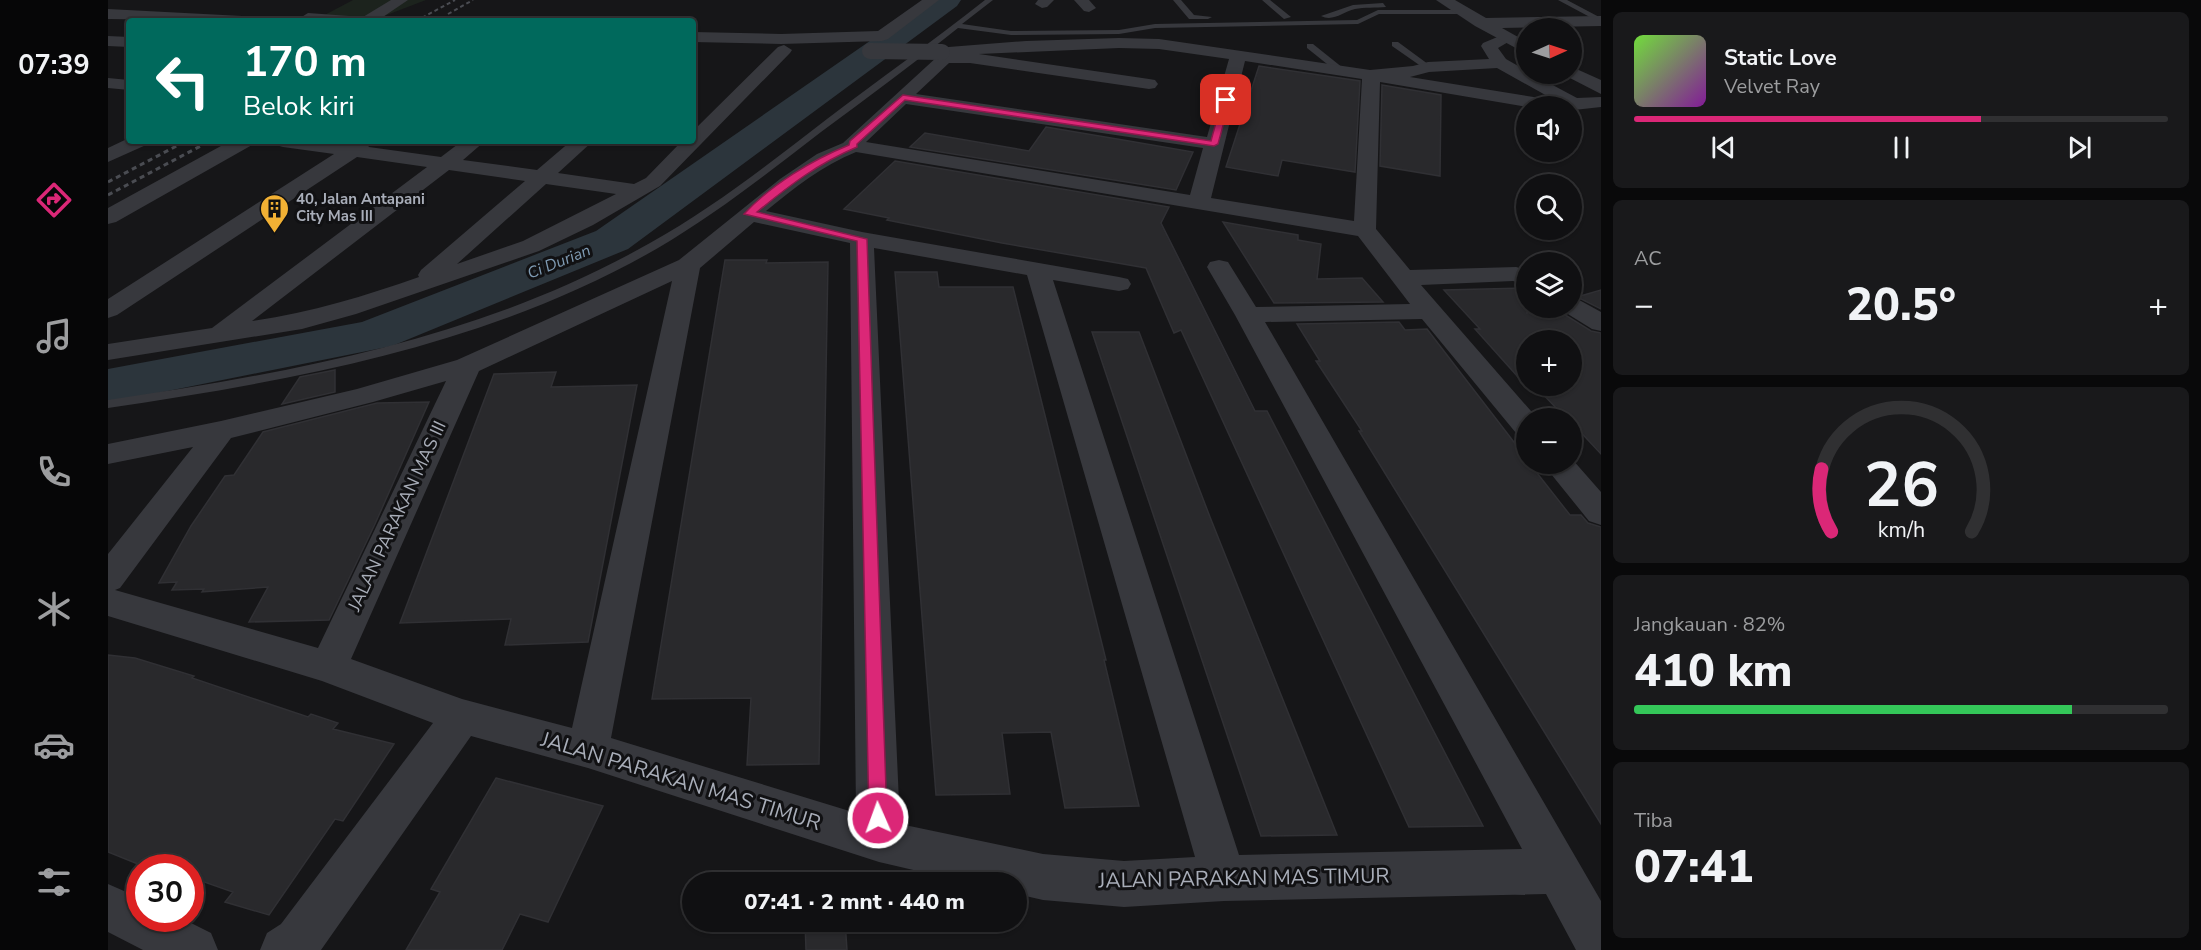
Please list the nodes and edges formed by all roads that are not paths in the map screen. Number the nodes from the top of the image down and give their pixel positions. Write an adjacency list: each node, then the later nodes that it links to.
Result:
1 (401, 0): 14 (street)
2 (932, 0): 19 (street)
3 (989, 0): 17 (lane)
4 (1177, 0): 11 (lane)
5 (1266, 0): 11 (lane)
6 (1562, 0): 15 (lane)
7 (1447, 2): 9 (street); 11 (lane)
8 (332, 4): 13 (street)
9 (1464, 12): 16 (street); 17 (lane)
10 (108, 14): 12 (street)
11 (1287, 17)
12 (185, 18)
13 (309, 18)
14 (369, 18)
15 (1601, 21): 16 (street)
16 (1481, 23): 22 (street)
17 (957, 26): 81 (lane)
18 (696, 28): 19 (street)
19 (896, 29): 20 (street)
20 (696, 37)
21 (108, 41): 23 (street)
22 (1500, 41): 27 (street); 30 (street); 32 (street)
23 (126, 42)
24 (1395, 44): 34 (lane)
25 (1066, 45): 29 (street, bridge); 31 (street); 33 (street)
26 (1310, 46): 35 (lane)
27 (1516, 46)
28 (696, 47): 29 (street)
29 (784, 50): 47 (street)
30 (1516, 53)
31 (1238, 56): 35 (street); 54 (street)
32 (1505, 67): 34 (street); 43 (street)
33 (1054, 69): 39 (street); 42 (street)
34 (1421, 69): 36 (street)
35 (1340, 70): 36 (street)
36 (1371, 75): 44 (street); 64 (street)
37 (1582, 81): 43 (street)
38 (108, 83): 41 (street)
39 (1149, 84)
40 (1569, 84): 43 (street)
41 (126, 85)
42 (903, 98): 54 (street); 56 (street)
43 (1600, 98)
44 (1516, 100)
45 (108, 132): 46 (street)
46 (126, 134)
47 (696, 139)
48 (133, 144): 57 (street)
49 (240, 144): 63 (street)
50 (329, 144): 55 (street)
51 (471, 144): 58 (street)
52 (579, 144): 59 (street)
53 (691, 144): 60 (street)
54 (1214, 144): 61 (street)
55 (360, 146): 58 (street); 73 (street)
56 (854, 146): 61 (street); 62 (street)
57 (108, 156)
58 (443, 164): 59 (street); 78 (street)
59 (539, 178): 60 (street); 72 (street)
60 (640, 191): 72 (street)
61 (1199, 203): 64 (street)
62 (749, 214): 65 (street); 66 (street)
63 (108, 217)
64 (1365, 230): 70 (street)
65 (862, 239): 68 (street); 92 (street)
66 (688, 264): 80 (street); 91 (street)
67 (1218, 267): 76 (street)
68 (1038, 271): 71 (street); 94 (street)
69 (1516, 274): 70 (street)
70 (1404, 278): 74 (street)
71 (1119, 284)
72 (418, 286): 78 (street)
73 (108, 310)
74 (1429, 311): 76 (street); 82 (street)
75 (1582, 312): 77 (street)
76 (1248, 315): 93 (street)
77 (1601, 323)
78 (219, 334): 79 (street)
79 (108, 352)
80 (467, 366): 83 (street); 89 (street, JALAN PARAKAN MAS III)
81 (108, 404)
82 (1516, 413)
83 (220, 431): 84 (street); 87 (street)
84 (108, 454)
85 (1568, 474): 86 (street)
86 (1601, 513)
87 (108, 579)
88 (108, 602): 89 (street, JALAN PARAKAN MAS TIMUR)
89 (328, 667): 90 (street, JALAN PARAKAN MAS TIMUR)
90 (462, 716): 91 (street, JALAN PARAKAN MAS TIMUR); 98 (street)
91 (588, 750): 92 (street, JALAN PARAKAN MAS TIMUR)
92 (879, 841): 94 (street, JALAN PARAKAN MAS TIMUR)
93 (1556, 870): 94 (street, JALAN PARAKAN MAS TIMUR); 96 (street)
94 (1224, 878)
95 (108, 907): 97 (street)
96 (1601, 947)
97 (194, 950)
98 (284, 950)

